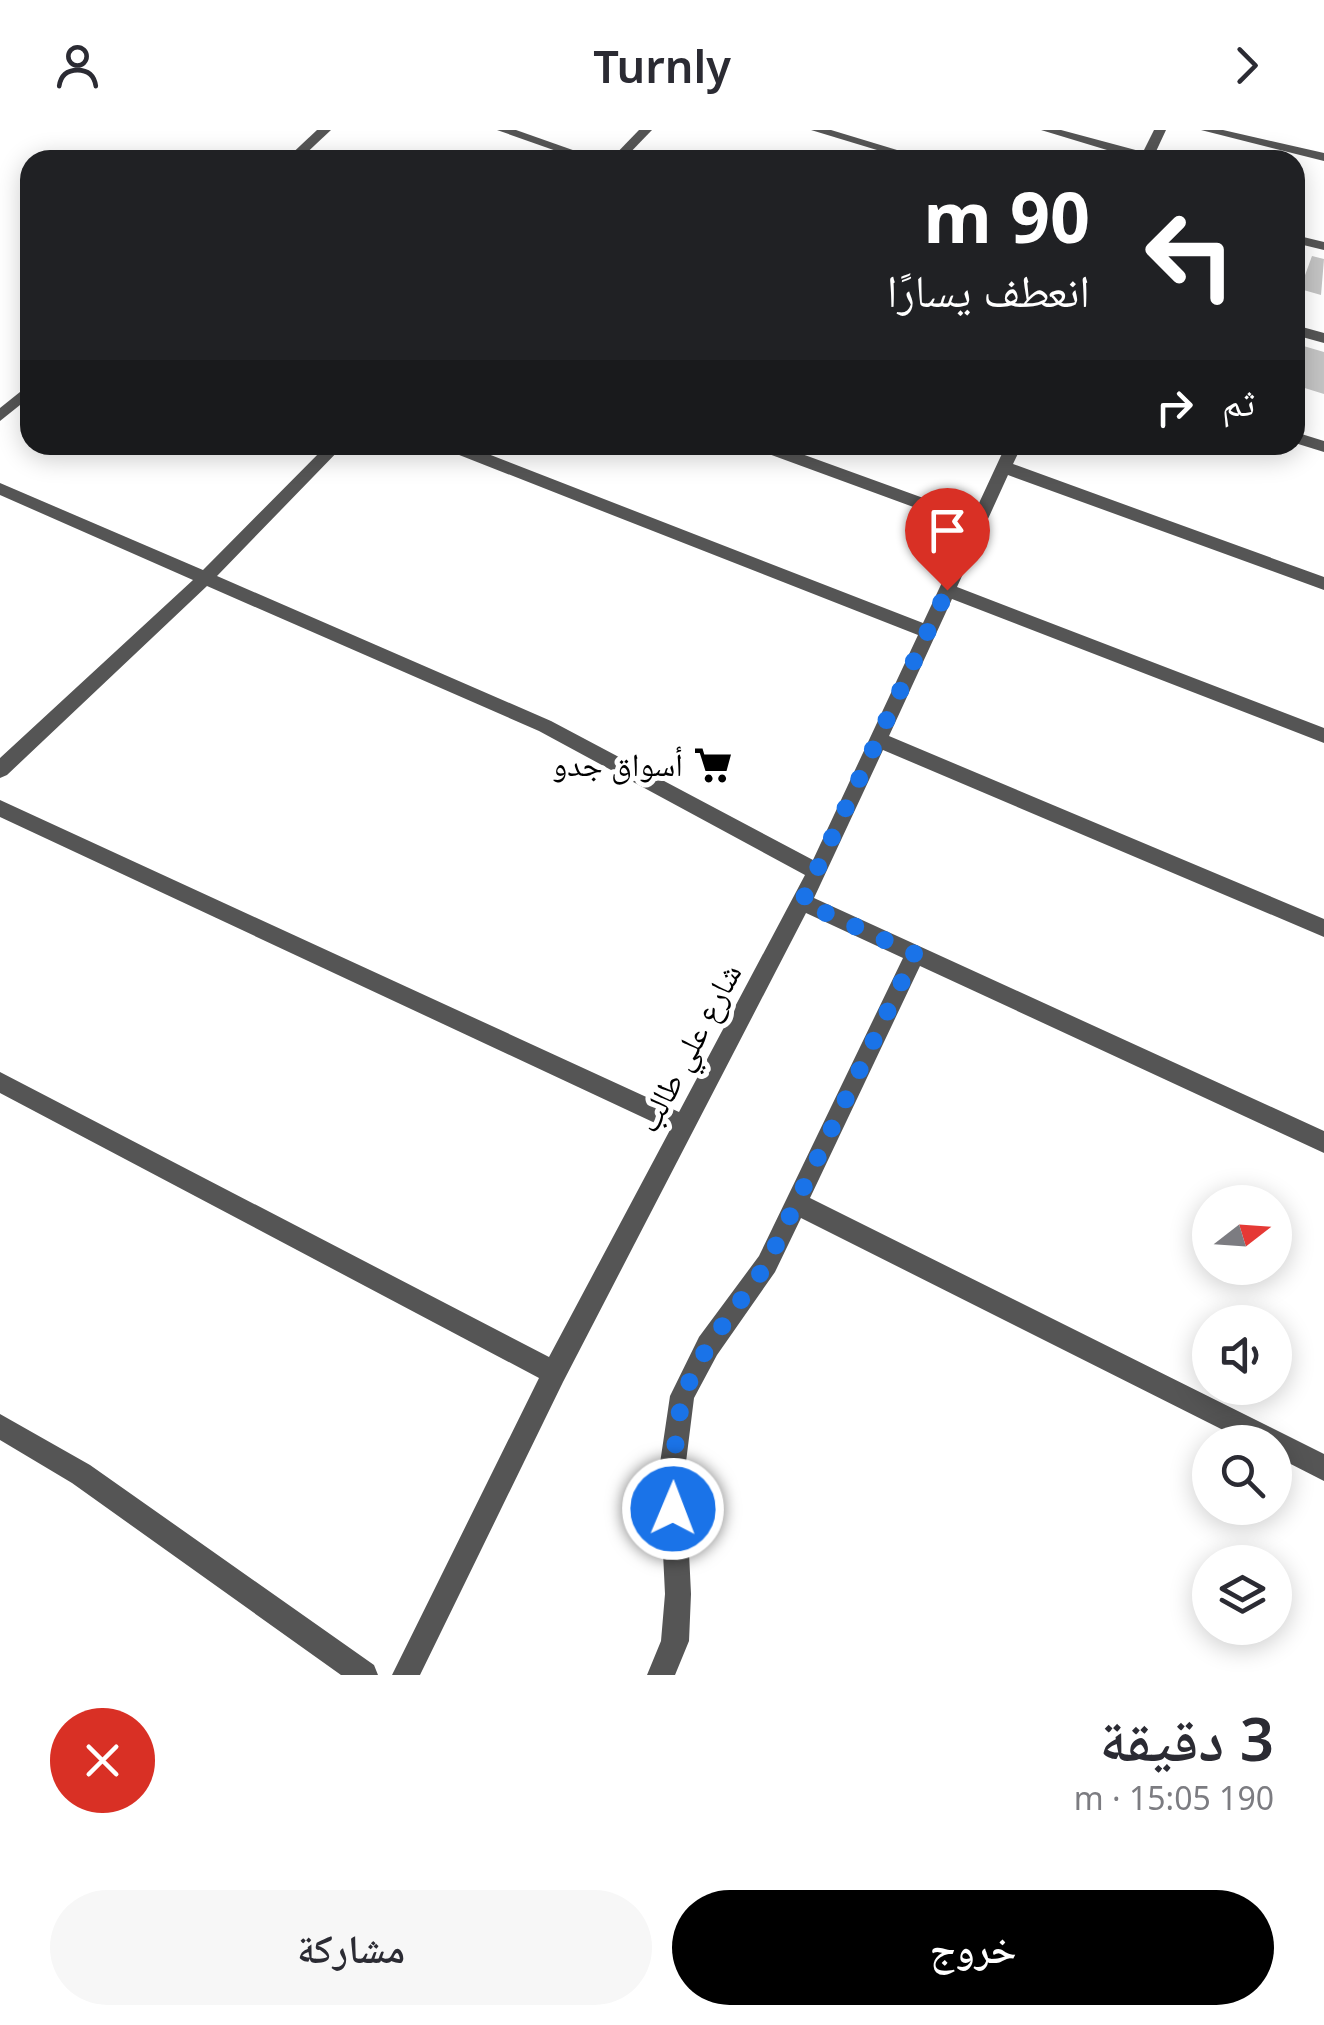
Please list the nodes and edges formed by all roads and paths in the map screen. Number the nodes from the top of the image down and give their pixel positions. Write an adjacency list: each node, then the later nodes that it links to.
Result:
1 (325, 130): 7 (street)
2 (503, 130): 8 (street)
3 (646, 130): 9 (street)
4 (817, 130): 10 (street)
5 (1047, 130): 11 (street)
6 (1207, 130): 12 (street)
7 (302, 150)
8 (564, 150)
9 (626, 150)
10 (888, 150)
11 (1115, 150)
12 (1294, 150)
13 (20, 399): 14 (street)
14 (0, 416)
15 (326, 455): 22 (street)
16 (476, 455): 25 (street)
17 (788, 455): 21 (street)
18 (1009, 455): 19 (street, شارع علي طالب)
19 (1004, 467): 21 (street, شارع علي طالب); 23 (street)
20 (0, 489): 22 (street)
21 (978, 524): 24 (street, شارع علي طالب)
22 (203, 580): 28 (street); 30 (street)
23 (1324, 584)
24 (947, 590): 25 (street, شارع علي طالب); 26 (street)
25 (928, 632): 27 (street, شارع علي طالب)
26 (1324, 736)
27 (878, 740): 30 (street, شارع علي طالب); 32 (street)
28 (0, 770)
29 (0, 808): 35 (street)
30 (817, 872): 31 (street, شارع علي طالب)
31 (802, 902): 33 (street); 35 (street, شارع علي طالب)
32 (1324, 928)
33 (915, 954): 36 (street); 37 (street)
34 (0, 1082): 38 (street)
35 (684, 1126): 38 (street, شارع علي طالب)
36 (1324, 1142)
37 (796, 1202): 39 (street); 45 (street)
38 (554, 1373): 44 (street, شارع علي طالب)
39 (1238, 1425)
40 (0, 1426): 43 (street)
41 (1292, 1452): 42 (street)
42 (1324, 1468)
43 (364, 1675)
44 (406, 1675)
45 (661, 1675)

